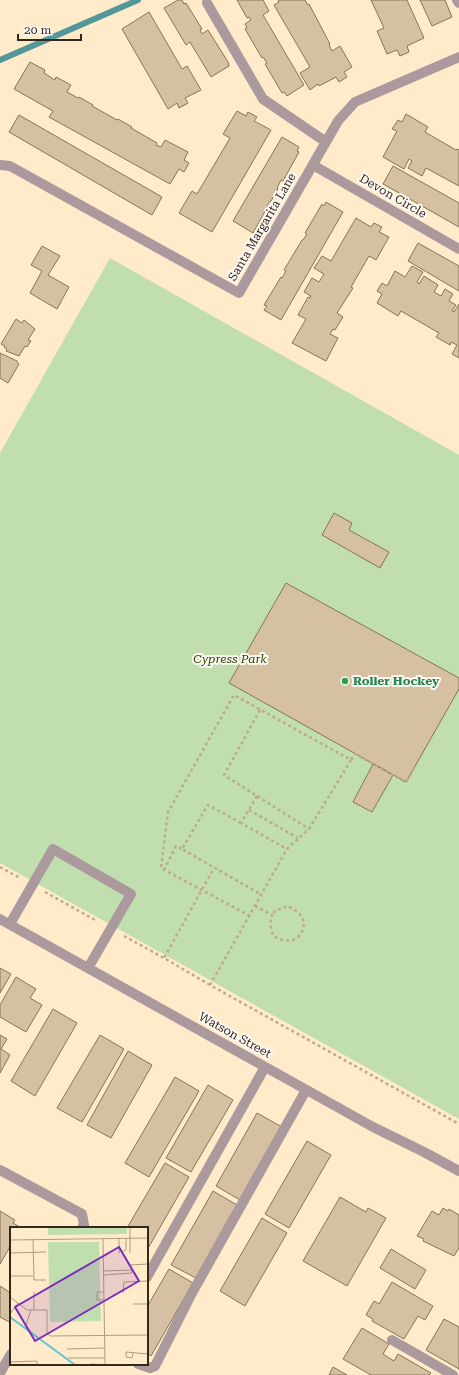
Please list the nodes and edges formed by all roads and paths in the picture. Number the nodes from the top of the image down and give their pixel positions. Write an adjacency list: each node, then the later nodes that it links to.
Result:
1 (457, 0): 3 (street)
2 (207, 3): 5 (street)
3 (459, 3)
4 (459, 57): 5 (street, Santa Margarita Lane)
5 (326, 142): 7 (street, Santa Margarita Lane)
6 (0, 165): 7 (street, Santa Margarita Lane)
7 (313, 165): 8 (street, Devon Circle)
8 (459, 249)
9 (260, 710): 10 (path); 12 (path); 21 (path)
10 (351, 760): 11 (path); 15 (path)
11 (415, 767)
12 (257, 796): 13 (path); 15 (path)
13 (249, 810): 14 (path); 16 (path)
14 (242, 823): 17 (path); 18 (path)
15 (309, 829): 16 (path)
16 (298, 838): 17 (path)
17 (287, 849): 24 (path)
18 (182, 850): 20 (path); 21 (path)
19 (0, 867): 22 (path)
20 (214, 868): 23 (path); 24 (path)
21 (164, 870): 23 (path)
22 (32, 885): 29 (street); 30 (path); 30 (street)
23 (202, 890): 26 (path); 31 (path)
24 (262, 895): 25 (path)
25 (256, 906): 26 (path); 27 (path)
26 (250, 916): 33 (path)
27 (272, 916): 27 (path)
28 (0, 919): 29 (street, Watson Street)
29 (10, 924): 32 (street, Watson Street)
30 (111, 928): 31 (path); 32 (street)
31 (164, 958): 33 (path)
32 (88, 968): 34 (street, Watson Street)
33 (210, 985): 36 (path)
34 (265, 1067): 35 (street, Watson Street); 40 (street)
35 (306, 1090): 38 (street, Watson Street); 43 (street)
36 (459, 1124)
37 (0, 1170): 39 (street)
38 (459, 1171)
39 (83, 1227)
40 (148, 1275)
41 (392, 1340): 45 (street)
42 (10, 1356): 44 (street)
43 (141, 1365)
44 (0, 1373)
45 (453, 1375)

